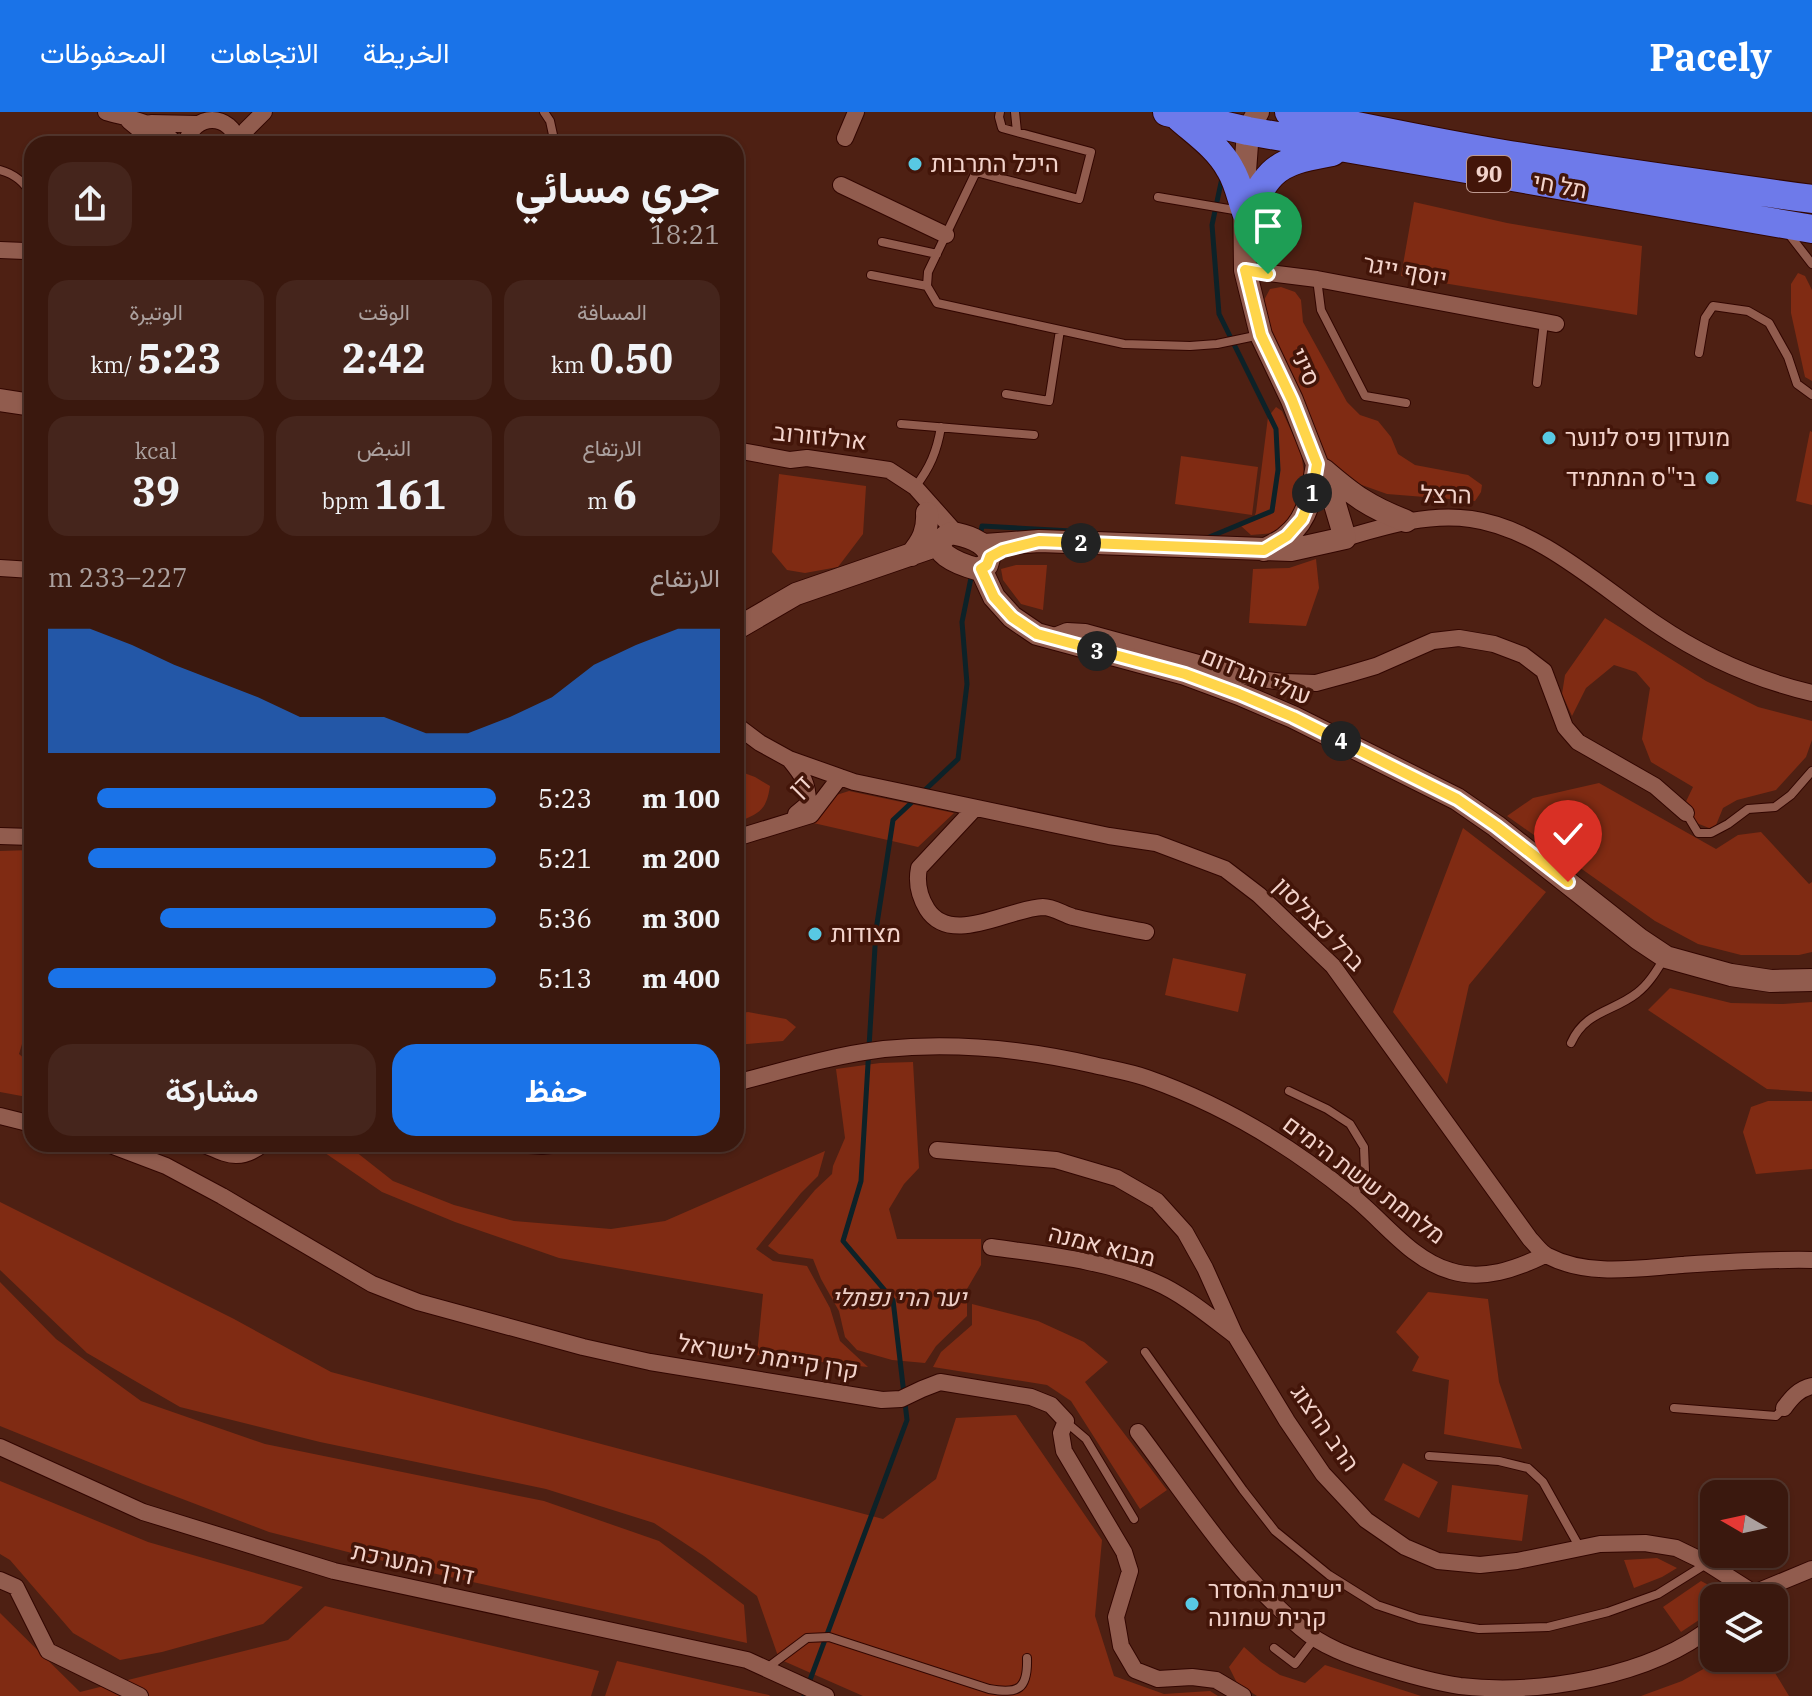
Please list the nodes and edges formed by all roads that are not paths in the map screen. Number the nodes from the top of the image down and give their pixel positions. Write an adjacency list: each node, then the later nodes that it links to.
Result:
1 (106, 112): 10 (street)
2 (264, 112): 19 (street)
3 (544, 112): 20 (lane)
4 (856, 112): 21 (street)
5 (1000, 112): 14 (lane)
6 (1015, 112): 14 (lane)
7 (1289, 112): 27 (highway, תל חי / 90)
8 (1171, 113): 12 (highway, תל חי / 90); 28 (highway)
9 (225, 116): 13 (street); 18 (street)
10 (124, 117): 11 (street); 15 (street)
11 (150, 119): 13 (street); 16 (street)
12 (1258, 122): 22 (highway, תל חי / 90); 28 (street, סיני)
13 (197, 124): 17 (street)
14 (1017, 132): 31 (lane)
15 (147, 136)
16 (168, 136)
17 (189, 136)
18 (236, 136)
19 (243, 136)
20 (553, 136)
21 (845, 138)
22 (1348, 149): 28 (highway); 29 (highway, תל חי / 90)
23 (0, 170): 24 (lane)
24 (24, 183)
25 (841, 185): 31 (street)
26 (1158, 197): 28 (lane)
27 (1812, 199)
28 (1246, 212): 37 (street, סיני)
29 (1774, 223): 30 (highway, תל חי / 90); 36 (lane)
30 (1812, 229)
31 (946, 235): 35 (lane)
32 (882, 242): 35 (lane)
33 (0, 250): 34 (street)
34 (24, 251)
35 (937, 254): 40 (lane)
36 (1812, 264)
37 (1245, 270): 39 (street, יוסף ייגר); 43 (street, סיני)
38 (871, 275): 40 (lane)
39 (1317, 279): 41 (street, יוסף ייגר); 49 (lane)
40 (927, 286): 42 (lane)
41 (1550, 323): 45 (lane)
42 (1060, 330): 43 (lane); 46 (lane)
43 (1261, 335): 55 (street, סיני)
44 (1699, 353): 47 (lane)
45 (1537, 383)
46 (1006, 394)
47 (1812, 395)
48 (0, 400): 50 (street)
49 (1406, 403)
50 (24, 404)
51 (901, 424): 52 (lane)
52 (941, 427): 53 (lane); 57 (lane)
53 (1034, 435)
54 (744, 451): 56 (street, ארלוזורוב)
55 (1317, 464): 59 (street); 60 (street, סיני); 62 (street)
56 (897, 475): 57 (street, ארלוזורוב); 58 (street)
57 (915, 487): 61 (street, ארלוזורוב)
58 (927, 513): 61 (street); 63 (street)
59 (1406, 521): 60 (street, הרצל); 72 (street, הרצל)
60 (1345, 538): 62 (street, הרצל)
61 (946, 543): 63 (street); 64 (street); 67 (street)
62 (1264, 550): 64 (street, הרצל)
63 (911, 555): 67 (street)
64 (985, 557): 71 (street, עולי הגרדום)
65 (0, 568): 66 (street)
66 (24, 570)
67 (864, 570): 68 (street)
68 (765, 611): 69 (street); 70 (street)
69 (744, 615)
70 (744, 624)
71 (1050, 638): 78 (street); 84 (street, עולי הגרדום)
72 (1812, 693)
73 (744, 731): 74 (street, ברל כצנלסון)
74 (789, 759): 76 (street, ברל כצנלסון); 79 (street, דן)
75 (1812, 771): 78 (lane)
76 (840, 777): 77 (street, ברל כצנלסון); 79 (street, דן)
77 (975, 808): 83 (street); 97 (street, ברל כצנלסון)
78 (1686, 813)
79 (789, 821): 80 (street, דן)
80 (744, 835)
81 (0, 836): 82 (street)
82 (24, 837)
83 (1146, 932)
84 (1666, 957): 85 (street, עולי הגרדום); 86 (lane)
85 (1812, 980)
86 (1571, 1043)
87 (744, 1081): 95 (street, מלחמת ששת הימים)
88 (1289, 1091): 95 (lane)
89 (0, 1116): 90 (street)
90 (24, 1122)
91 (937, 1150): 99 (street, הרב הרצוג)
92 (129, 1152): 104 (street, קרן קיימת לישראל)
93 (222, 1152): 94 (street)
94 (253, 1152)
95 (1354, 1197): 97 (street, מלחמת ששת הימים)
96 (991, 1247): 99 (street, מבוא אמנה)
97 (1545, 1255): 98 (street)
98 (1812, 1260)
99 (1235, 1335): 109 (street, הרב הרצוג)
100 (1145, 1352): 111 (lane)
101 (1812, 1386): 103 (street)
102 (1674, 1408): 103 (lane)
103 (1784, 1408)
104 (1066, 1421): 108 (lane); 125 (street)
105 (1138, 1432): 118 (street)
106 (0, 1447): 121 (street, דרך המערכת)
107 (1429, 1456): 109 (lane)
108 (1134, 1519)
109 (1580, 1548): 110 (street, הרב הרצוג)
110 (1700, 1560)
111 (1700, 1567)
112 (1714, 1568): 115 (street, הרב הרצוג)
113 (1812, 1569): 116 (street)
114 (0, 1580): 123 (street)
115 (1736, 1584)
116 (1777, 1584)
117 (1700, 1634): 122 (street)
118 (1315, 1637): 119 (lane); 122 (street)
119 (1274, 1648)
120 (1027, 1658): 121 (lane)
121 (766, 1669): 124 (street, דרך המערכת)
122 (1517, 1692)
123 (140, 1696)
124 (826, 1696)
125 (1243, 1696)

